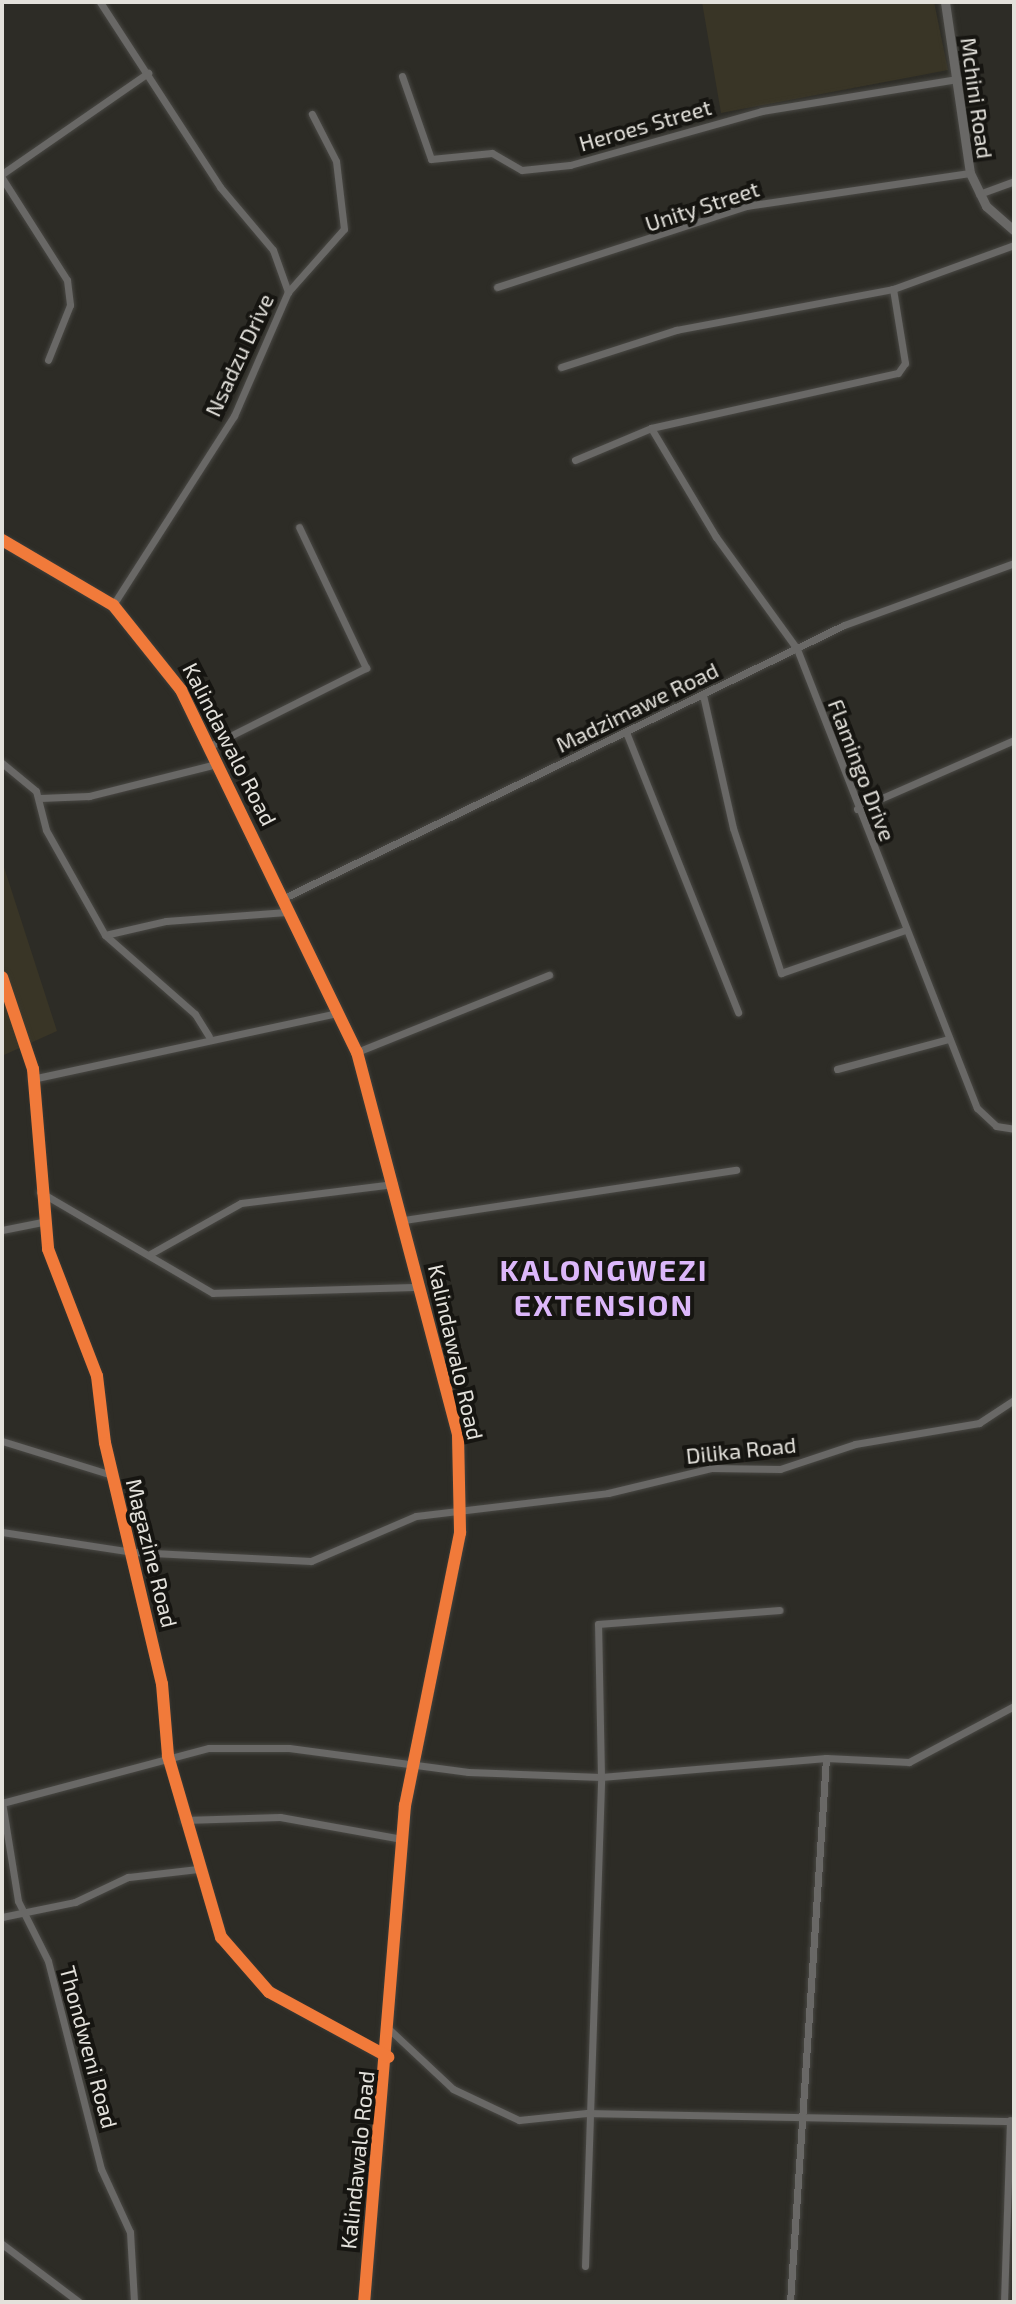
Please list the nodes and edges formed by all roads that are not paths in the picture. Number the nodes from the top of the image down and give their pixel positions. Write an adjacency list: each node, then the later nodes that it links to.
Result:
1 (100, 2): 3 (street, Nsadzu Drive)
2 (945, 2): 5 (street, Mchini Road)
3 (148, 73): 8 (street); 15 (street, Nsadzu Drive)
4 (402, 76): 5 (street, Heroes Street)
5 (958, 79): 7 (street, Mchini Road)
6 (312, 114): 15 (street)
7 (970, 173): 10 (street, Mchini Road); 13 (street, Unity Street)
8 (2, 176): 16 (street)
9 (1014, 181): 10 (street)
10 (979, 194): 11 (street, Mchini Road)
11 (1014, 230)
12 (1014, 245): 14 (street)
13 (497, 287)
14 (893, 289): 17 (street); 18 (street)
15 (288, 292): 23 (street, Nsadzu Drive)
16 (48, 360)
17 (561, 367)
18 (651, 428): 19 (street); 24 (street, Flamingo Drive)
19 (575, 460)
20 (299, 527): 28 (street)
21 (2, 540): 23 (street, Kalindawalo Road)
22 (1014, 563): 24 (street, Madzimawe Road)
23 (113, 605): 28 (street, Kalindawalo Road)
24 (797, 649): 25 (street, Madzimawe Road); 32 (street, Flamingo Drive)
25 (703, 695): 26 (street, Madzimawe Road); 35 (street)
26 (626, 732): 33 (street, Madzimawe Road); 39 (street)
27 (1014, 740): 32 (street)
28 (208, 747): 30 (street, Kalindawalo Road)
29 (2, 763): 31 (street)
30 (216, 764): 31 (street); 33 (street, Kalindawalo Road)
31 (40, 798): 36 (street)
32 (857, 809): 35 (street, Flamingo Drive)
33 (282, 899): 34 (street, Kalindawalo Road)
34 (287, 912): 36 (street); 40 (street, Kalindawalo Road)
35 (905, 930): 42 (street, Flamingo Drive)
36 (105, 935): 41 (street)
37 (549, 975): 43 (street)
38 (2, 977): 45 (street, Magazine Road)
39 (738, 1012)
40 (338, 1013): 41 (street); 43 (street, Kalindawalo Road)
41 (209, 1036): 45 (street)
42 (949, 1039): 44 (street); 46 (street, Flamingo Drive)
43 (357, 1052): 48 (street, Kalindawalo Road)
44 (837, 1069)
45 (32, 1079): 49 (street, Magazine Road)
46 (1014, 1129)
47 (736, 1170): 50 (street)
48 (396, 1184): 50 (street, Kalindawalo Road); 53 (street)
49 (40, 1192): 51 (street, Magazine Road); 53 (street)
50 (404, 1220): 54 (street, Kalindawalo Road)
51 (42, 1222): 52 (street); 57 (street, Magazine Road)
52 (2, 1230)
53 (150, 1254): 54 (street)
54 (419, 1287): 58 (street, Kalindawalo Road)
55 (1014, 1400): 58 (street, Dilika Road)
56 (2, 1441): 57 (street)
57 (112, 1475): 60 (street, Magazine Road)
58 (462, 1507): 60 (street, Dilika Road); 65 (street, Kalindawalo Road)
59 (2, 1532): 60 (street, Dilika Road)
60 (133, 1552): 63 (street, Magazine Road)
61 (779, 1610): 66 (street)
62 (1014, 1706): 64 (street)
63 (168, 1756): 65 (street); 67 (street); 68 (street, Magazine Road)
64 (826, 1758): 66 (street); 76 (street)
65 (409, 1765): 66 (street); 69 (street, Kalindawalo Road)
66 (601, 1777): 75 (street)
67 (2, 1802): 71 (street, Thondweni Road)
68 (184, 1820): 69 (street); 70 (street, Magazine Road)
69 (402, 1839): 73 (street, Kalindawalo Road)
70 (197, 1869): 71 (street); 74 (street, Magazine Road)
71 (21, 1909): 72 (street); 81 (street, Thondweni Road)
72 (2, 1917)
73 (390, 2030): 74 (street, Kalindawalo Road); 75 (street)
74 (388, 2057): 82 (street, Kalindawalo Road)
75 (587, 2113): 76 (street); 79 (street)
76 (805, 2117): 77 (street); 83 (street)
77 (1012, 2121): 84 (street)
78 (2, 2244): 80 (street)
79 (585, 2266)
80 (79, 2302)
81 (134, 2302)
82 (364, 2302)
83 (790, 2302)
84 (1004, 2302)

